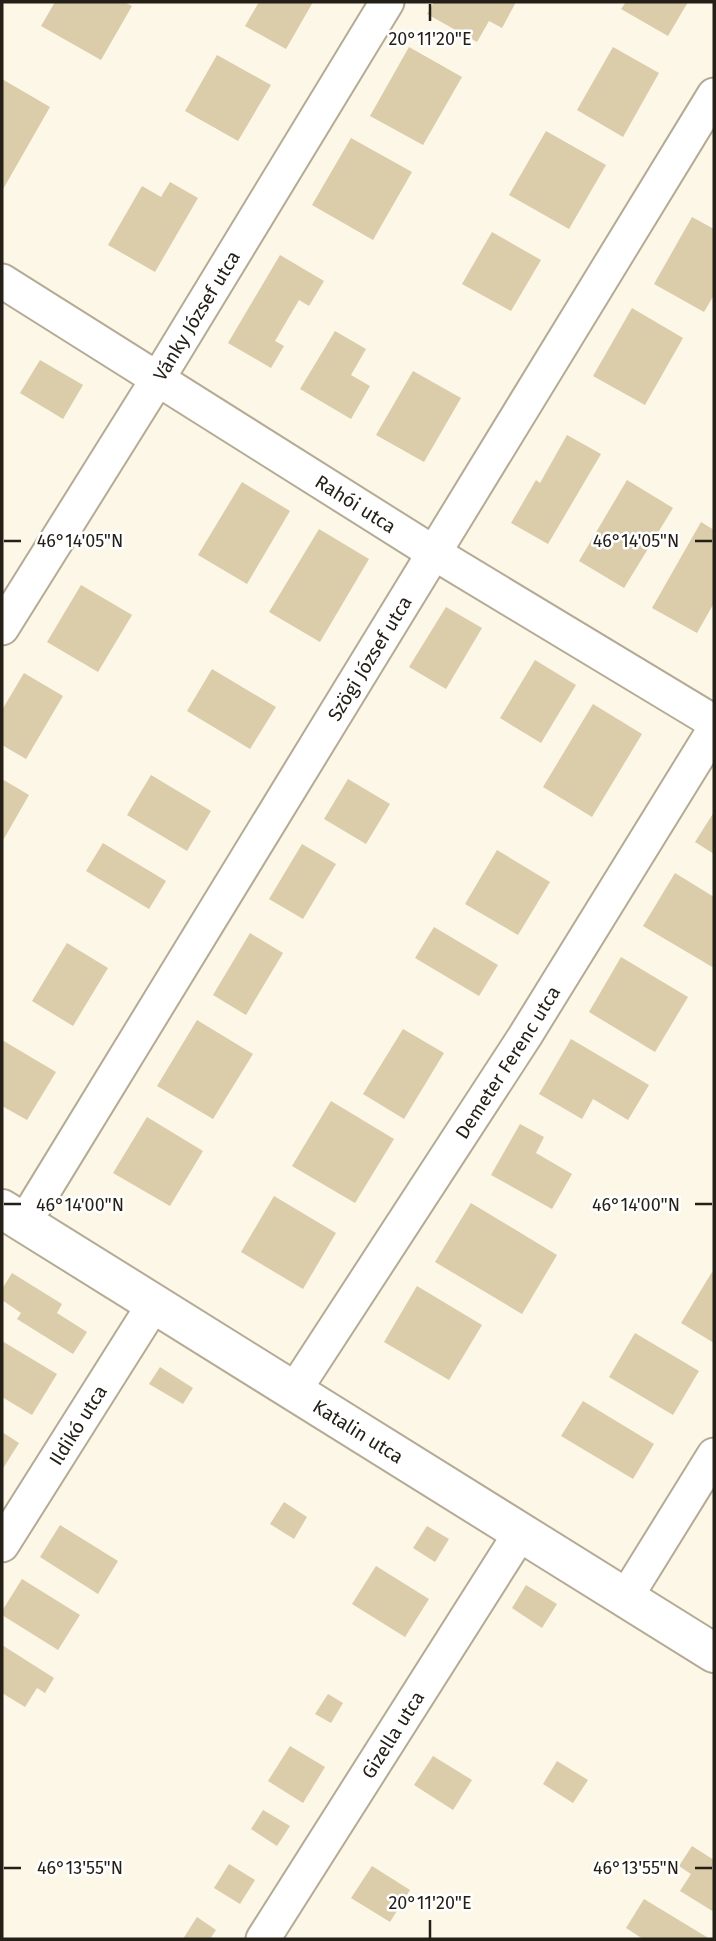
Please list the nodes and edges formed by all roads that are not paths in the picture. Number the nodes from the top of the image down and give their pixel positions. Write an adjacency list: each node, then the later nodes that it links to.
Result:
1 (387, 2): 4 (street, Vánky József utca)
2 (714, 95): 5 (street, Szögi József utca)
3 (2, 281): 4 (street, Rahói utca)
4 (157, 380): 5 (street, Rahói utca); 6 (street, Vánky József utca)
5 (434, 553): 7 (street, Rahói utca); 9 (street, Szögi József utca)
6 (2, 628)
7 (714, 722)
8 (714, 730): 11 (street, Demeter Ferenc utca)
9 (13, 1216): 10 (street, Katalin utca)
10 (154, 1304): 11 (street, Katalin utca); 14 (street, Ildikó utca)
11 (294, 1391): 13 (street, Katalin utca)
12 (714, 1455): 15 (street)
13 (521, 1532): 15 (street, Katalin utca); 17 (street, Gizella utca)
14 (2, 1545)
15 (626, 1597): 16 (street, Katalin utca)
16 (714, 1653)
17 (263, 1939)

